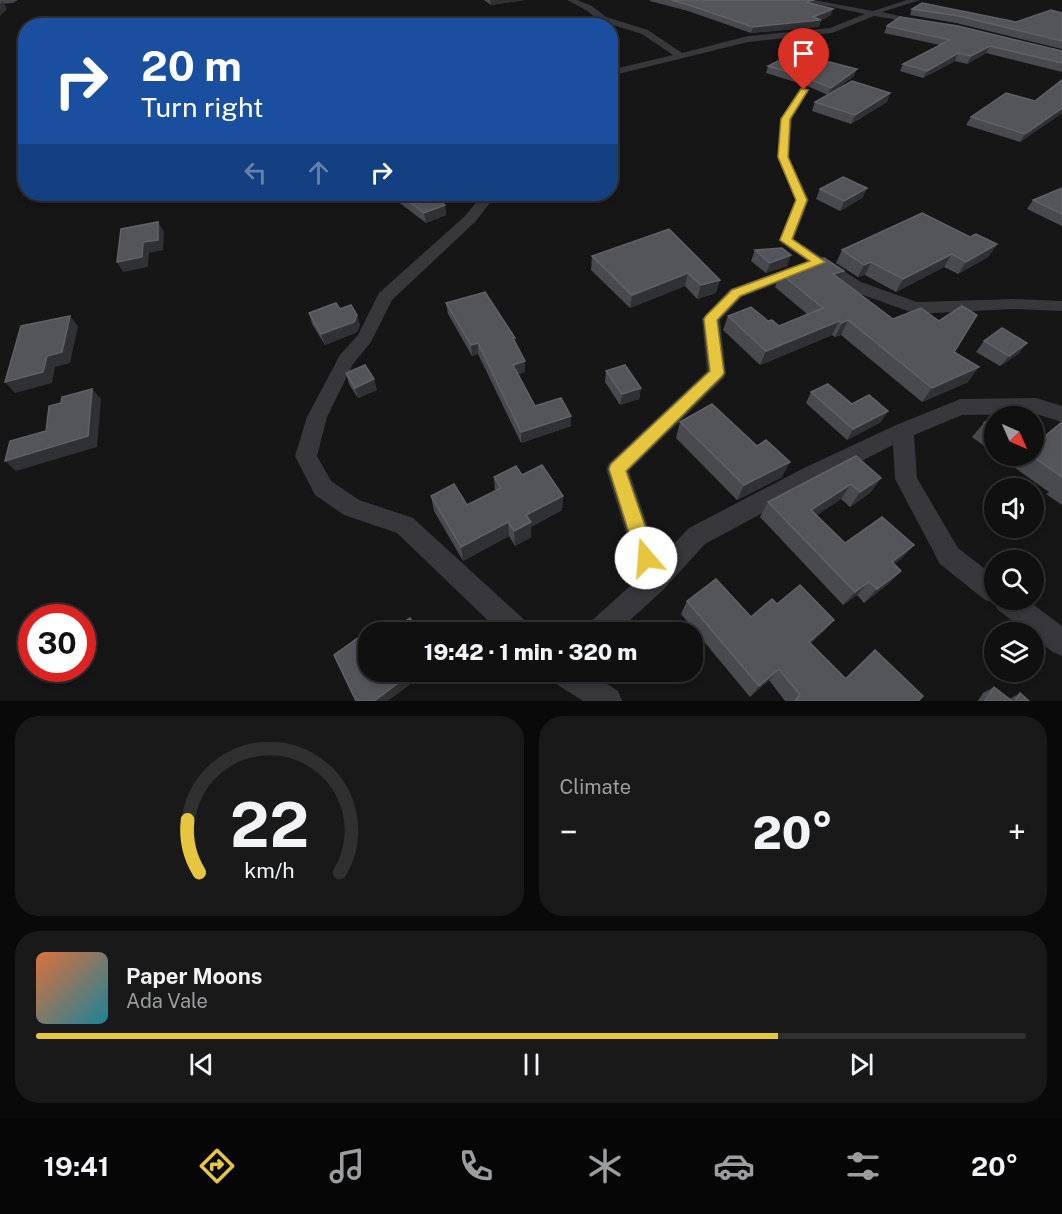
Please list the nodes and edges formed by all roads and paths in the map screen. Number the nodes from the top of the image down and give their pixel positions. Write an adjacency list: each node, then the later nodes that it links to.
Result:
1 (13, 0): 5 (main road)
2 (571, 0): 7 (street)
3 (802, 0): 6 (street)
4 (916, 0): 6 (street)
5 (0, 1)
6 (869, 14): 9 (street); 10 (street)
7 (602, 18)
8 (618, 24): 10 (street)
9 (933, 24)
10 (680, 56): 11 (street)
11 (618, 71)
12 (804, 90): 14 (street)
13 (484, 201): 21 (street)
14 (819, 262): 15 (street); 18 (street)
15 (1062, 306)
16 (1062, 414): 17 (street)
17 (903, 431): 18 (street); 19 (street)
18 (654, 581): 22 (street)
19 (984, 583)
20 (1019, 610): 23 (street)
21 (508, 622)
22 (609, 622)
23 (1062, 643)
24 (579, 682): 25 (street)
25 (608, 701)

